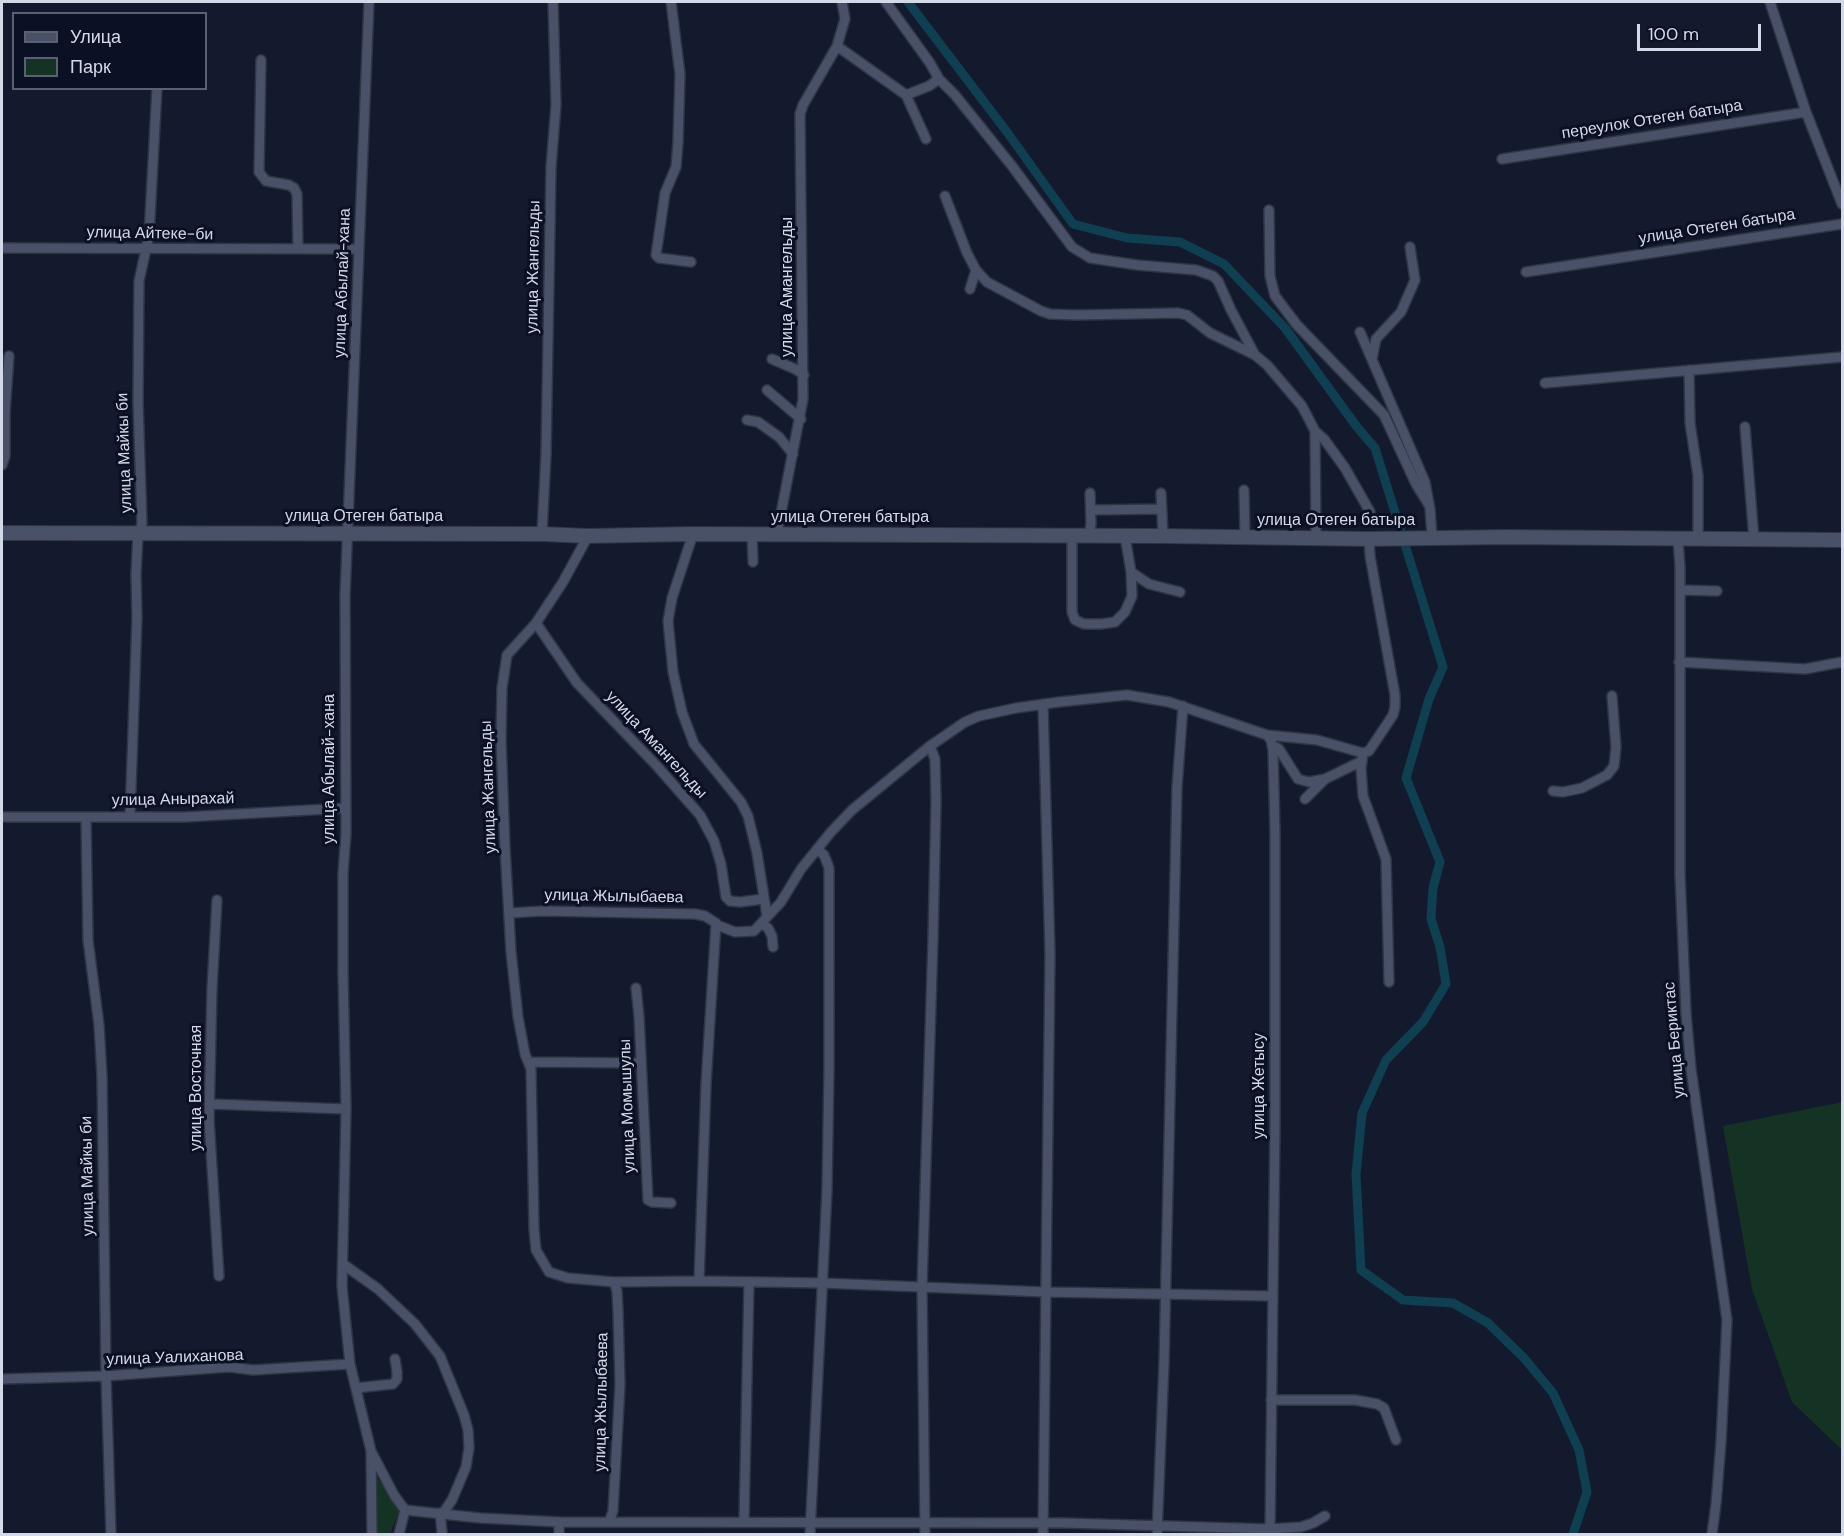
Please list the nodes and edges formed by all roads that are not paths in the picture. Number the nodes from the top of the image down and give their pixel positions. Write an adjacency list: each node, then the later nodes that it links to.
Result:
1 (369, 2): 23 (street, улица Абылай-хана)
2 (553, 2): 54 (street, улица Жангельды)
3 (671, 2): 24 (street)
4 (842, 2): 7 (street, улица Амангельды)
5 (886, 2): 9 (street)
6 (1770, 2): 12 (street)
7 (837, 46): 11 (street); 35 (street, улица Амангельды)
8 (261, 60): 22 (street)
9 (939, 79): 11 (street); 29 (street)
10 (157, 90): 21 (street, улица Майкы би)
11 (906, 95): 13 (street)
12 (1806, 112): 14 (street, переулок Отеген батыра); 16 (street)
13 (926, 139)
14 (1502, 159)
15 (945, 196): 25 (street)
16 (1842, 204)
17 (1269, 210): 47 (street)
18 (1842, 224): 26 (street, улица Отеген батыра)
19 (1410, 247): 33 (street)
20 (2, 248): 21 (street, улица Айтеке-би)
21 (146, 249): 22 (street, улица Айтеке-би); 52 (street, улица Майкы би)
22 (298, 249): 23 (street, улица Айтеке-би)
23 (359, 249): 53 (street, улица Абылай-хана)
24 (690, 262)
25 (976, 270): 27 (street); 29 (street)
26 (1526, 272)
27 (970, 289)
28 (1360, 332): 33 (street)
29 (1255, 355): 41 (street)
30 (9, 356): 43 (street)
31 (1842, 357): 34 (street)
32 (772, 359): 35 (street)
33 (1372, 359): 47 (street)
34 (1689, 370): 36 (street); 68 (street)
35 (804, 375): 38 (street, улица Амангельды)
36 (1545, 383)
37 (768, 390): 38 (street)
38 (801, 418): 42 (street, улица Амангельды)
39 (747, 420): 42 (street)
40 (1745, 427): 69 (street)
41 (1314, 432): 50 (street); 65 (street)
42 (793, 454): 57 (street, улица Амангельды)
43 (2, 465)
44 (1244, 490): 63 (street)
45 (1090, 493): 49 (street)
46 (1161, 493): 48 (street)
47 (1429, 506): 64 (street)
48 (1161, 509): 49 (street); 62 (street)
49 (1091, 510): 60 (street)
50 (1370, 512)
51 (2, 533): 52 (main road, улица Отеген батыра)
52 (138, 534): 53 (main road, улица Отеген батыра); 92 (street, улица Майкы би)
53 (349, 534): 54 (main road, улица Отеген батыра); 89 (street, улица Абылай-хана)
54 (542, 534): 58 (main road, улица Отеген батыра)
55 (693, 534): 56 (main road, улица Отеген батыра); 58 (main road, улица Отеген батыра); 94 (street)
56 (752, 534): 57 (main road, улица Отеген батыра); 71 (street)
57 (777, 534): 59 (main road, улица Отеген батыра)
58 (588, 536): 76 (street, улица Жангельды)
59 (1072, 536): 60 (main road, улица Отеген батыра); 72 (street)
60 (1089, 536): 61 (main road, улица Отеген батыра)
61 (1125, 536): 62 (main road, улица Отеген батыра); 72 (street)
62 (1163, 536): 63 (main road, улица Отеген батыра)
63 (1245, 537): 65 (main road, улица Отеген батыра)
64 (1432, 537): 66 (main road, улица Отеген батыра); 67 (main road, улица Отеген батыра)
65 (1316, 538): 66 (main road, улица Отеген батыра)
66 (1369, 539): 85 (street)
67 (1678, 539): 68 (main road, улица Отеген батыра); 73 (street, улица Бериктас)
68 (1698, 539): 69 (main road, улица Отеген батыра)
69 (1754, 539): 70 (main road, улица Отеген батыра)
70 (1842, 540)
71 (753, 562)
72 (1131, 572): 75 (street)
73 (1680, 590): 74 (street); 77 (street, улица Бериктас)
74 (1717, 591)
75 (1180, 592)
76 (536, 624): 94 (street, улица Амангельды); 96 (street, улица Жангельды)
77 (1679, 662): 78 (street); 147 (street, улица Бериктас)
78 (1842, 662)
79 (1612, 696): 87 (street)
80 (1043, 704): 81 (street); 84 (street); 114 (street)
81 (1182, 706): 82 (street); 115 (street)
82 (1267, 735): 83 (street, улица Жетысу); 85 (street)
83 (1272, 745): 86 (street); 116 (street, улица Жетысу)
84 (930, 746): 93 (street); 113 (street)
85 (1362, 757): 86 (street); 100 (street)
86 (1325, 779): 88 (street)
87 (1553, 791)
88 (1305, 799)
89 (346, 808): 92 (street, улица Анырахай); 105 (street, улица Абылай-хана)
90 (2, 817): 91 (street, улица Анырахай)
91 (86, 817): 92 (street, улица Анырахай); 119 (street, улица Майкы би)
92 (130, 817)
93 (817, 849): 97 (street); 112 (street)
94 (763, 899): 97 (street)
95 (217, 900): 104 (street, улица Восточная)
96 (510, 913): 98 (street, улица Жылыбаева); 102 (street, улица Жангельды)
97 (764, 920): 98 (street, улица Жылыбаева); 99 (street)
98 (716, 927): 109 (street)
99 (773, 947)
100 (1389, 982)
101 (636, 987): 103 (street, улица Момышулы)
102 (529, 1062): 103 (street); 110 (street, улица Жангельды)
103 (641, 1062): 106 (street, улица Момышулы)
104 (210, 1104): 105 (street); 108 (street, улица Восточная)
105 (346, 1109): 107 (street, улица Абылай-хана)
106 (670, 1203)
107 (344, 1264): 118 (street, улица Абылай-хана); 126 (street)
108 (219, 1276)
109 (699, 1281): 110 (street, улица Жангельды); 111 (street, улица Жангельды)
110 (614, 1282): 129 (street, улица Жылыбаева)
111 (749, 1282): 112 (street, улица Жангельды); 131 (street)
112 (822, 1283): 113 (street, улица Жангельды); 132 (street)
113 (922, 1288): 114 (street, улица Жангельды); 133 (street)
114 (1045, 1292): 115 (street, улица Жангельды); 134 (street)
115 (1166, 1294): 116 (street, улица Жангельды); 135 (street)
116 (1272, 1296): 122 (street, улица Жетысу)
117 (395, 1359): 121 (street)
118 (350, 1364): 119 (street, улица Уалиханова); 121 (street, улица Абылай-хана)
119 (106, 1376): 120 (street, улица Уалиханова); 139 (street, улица Майкы би)
120 (2, 1379)
121 (356, 1388): 124 (street, улица Абылай-хана)
122 (1271, 1400): 123 (street); 138 (street, улица Жетысу)
123 (1396, 1440)
124 (371, 1451): 125 (street); 140 (street, улица Абылай-хана)
125 (405, 1510): 126 (street); 141 (street)
126 (442, 1513): 128 (street); 137 (street)
127 (1325, 1516): 138 (street)
128 (560, 1522): 129 (street); 142 (street)
129 (609, 1522): 130 (street)
130 (693, 1522): 131 (street); 143 (street)
131 (744, 1522): 132 (street)
132 (811, 1522): 133 (street); 144 (street)
133 (925, 1523): 134 (street); 145 (street)
134 (1043, 1524): 135 (street); 146 (street)
135 (1157, 1530): 136 (street)
136 (1213, 1531): 138 (street)
137 (442, 1532)
138 (1270, 1532)
139 (111, 1534)
140 (372, 1534)
141 (399, 1534)
142 (559, 1534)
143 (693, 1534)
144 (810, 1534)
145 (925, 1534)
146 (1043, 1534)
147 (1712, 1534)

